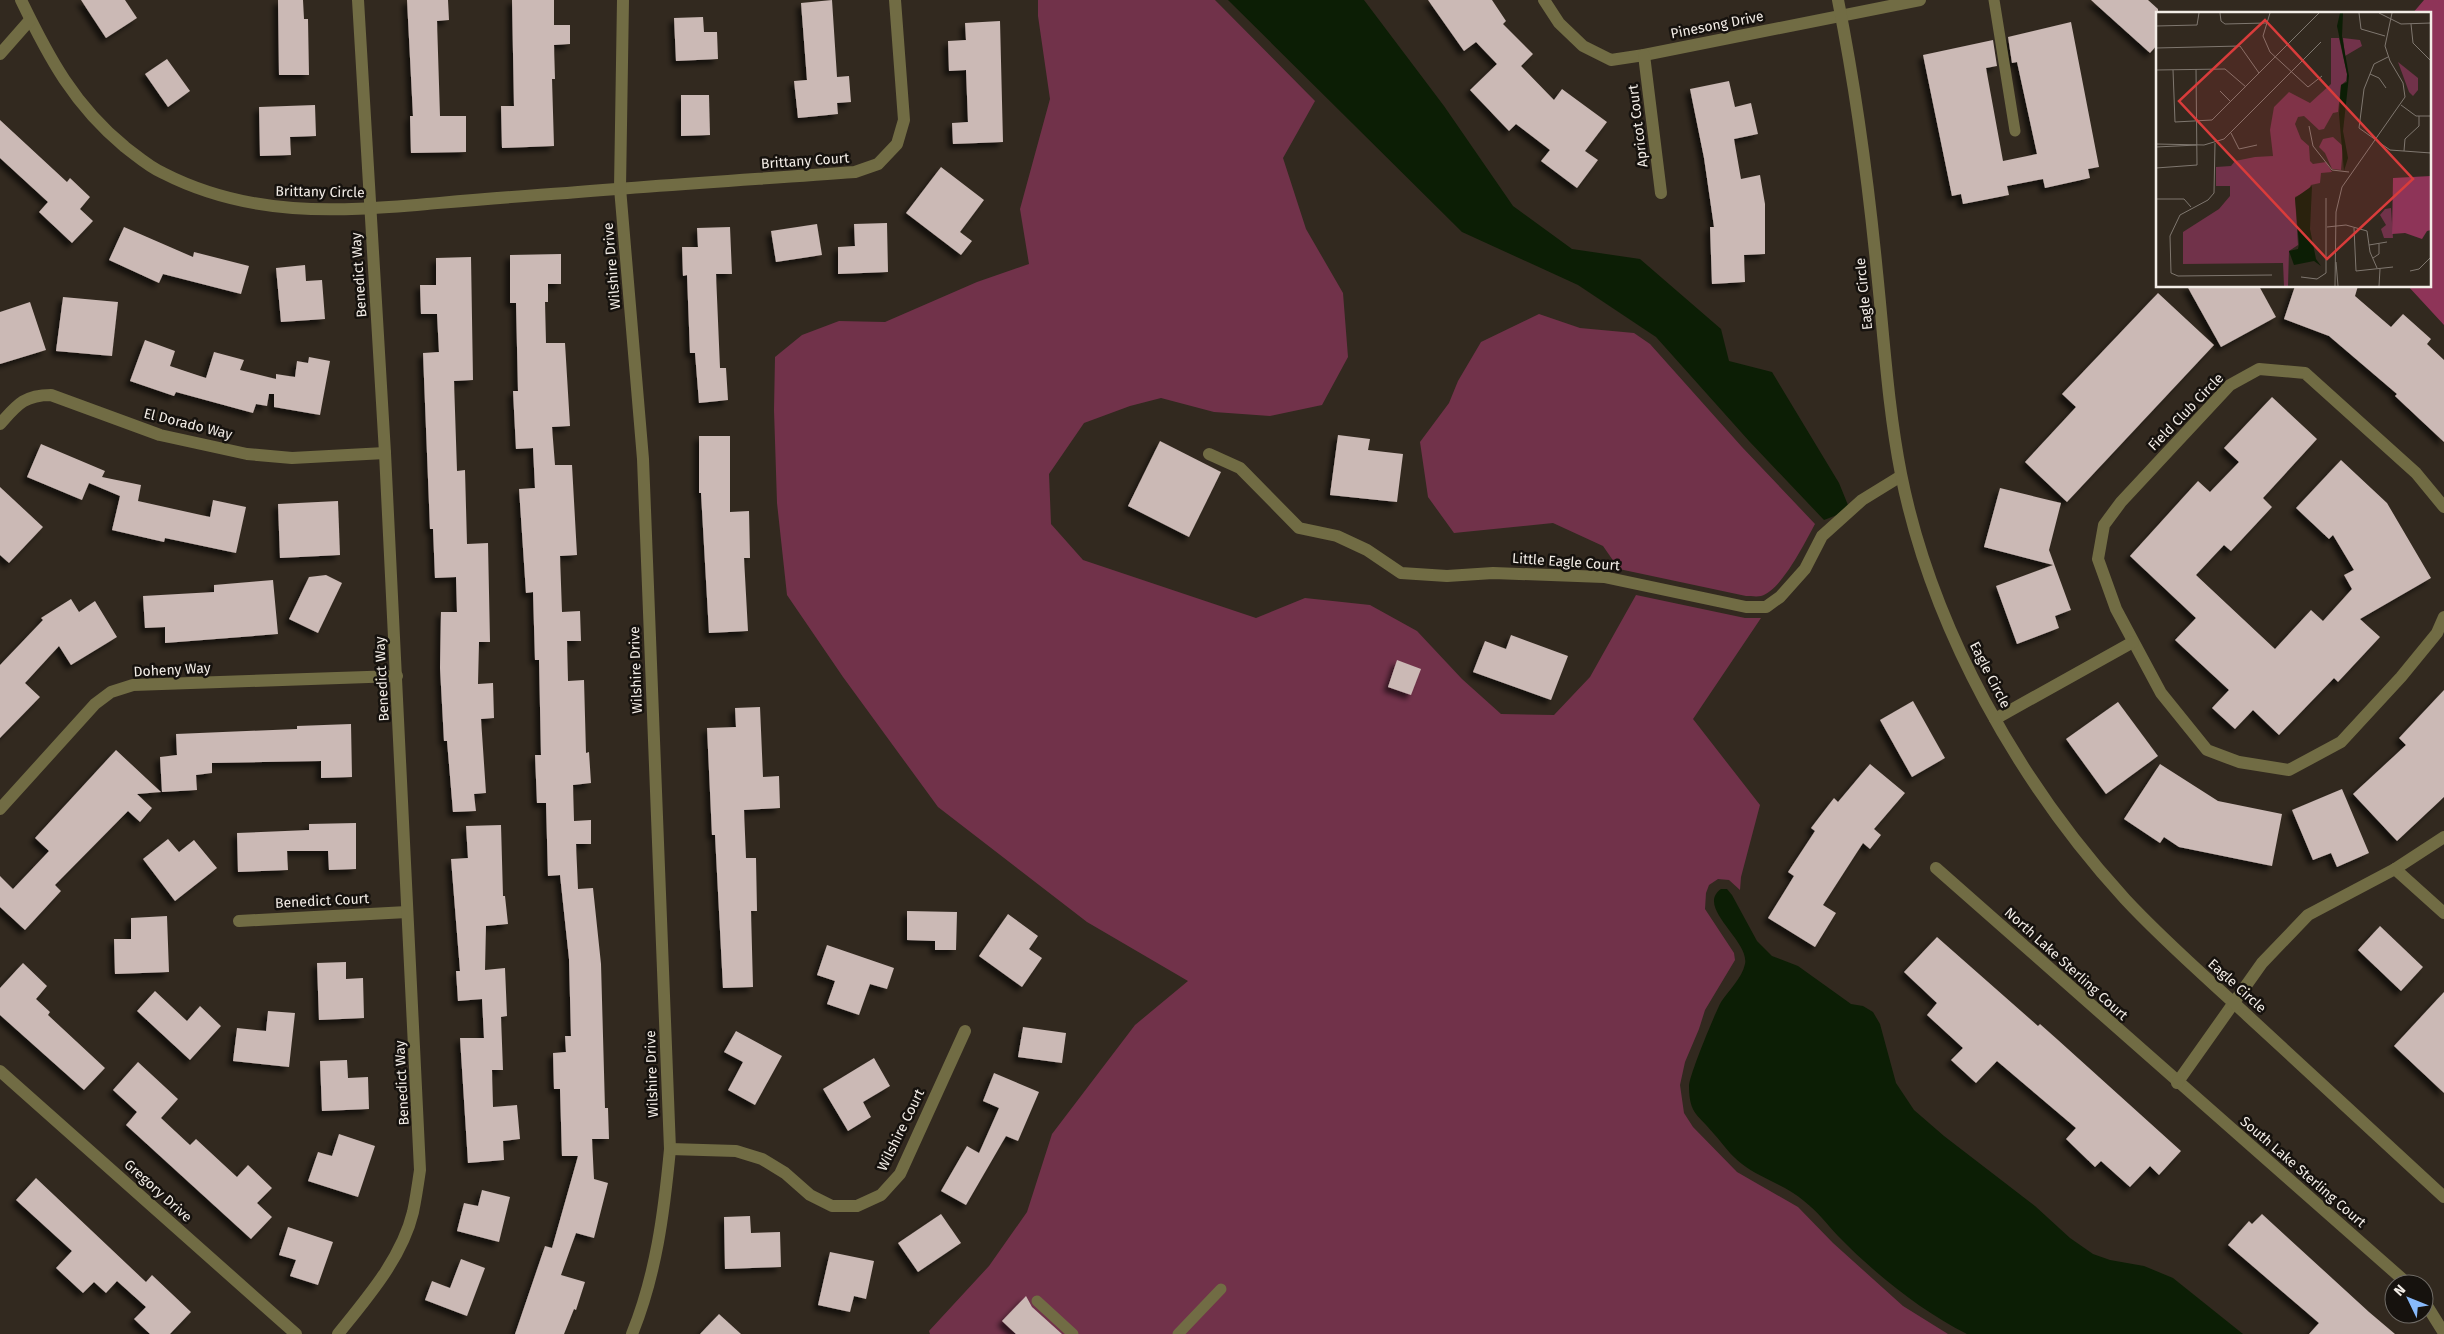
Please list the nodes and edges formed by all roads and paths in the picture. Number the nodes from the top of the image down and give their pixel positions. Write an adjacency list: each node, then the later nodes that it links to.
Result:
1 (21, 0): 10 (street, Brittany Circle)
2 (358, 0): 16 (street, Benedict Way)
3 (623, 0): 14 (street, Wilshire Drive)
4 (895, 0): 14 (street, Brittany Court)
5 (1544, 0): 12 (street, Pinesong Drive)
6 (1838, 0): 9 (street, Eagle Circle)
7 (1920, 0): 9 (street, Pinesong Drive)
8 (1994, 0): 13 (lane)
9 (1841, 16): 12 (street, Pinesong Drive); 20 (street, Eagle Circle)
10 (30, 20): 11 (street); 16 (street, Brittany Circle)
11 (0, 54)
12 (1644, 55): 15 (street, Apricot Court)
13 (2015, 132)
14 (620, 188): 16 (street, Brittany Circle); 37 (street, Wilshire Drive)
15 (1661, 193)
16 (369, 209): 18 (street, Benedict Way)
17 (0, 424): 18 (street, El Dorado Way)
18 (385, 454): 24 (street, Benedict Way)
19 (1209, 454): 20 (street, Little Eagle Court)
20 (1901, 476): 25 (street, Eagle Circle)
21 (2444, 507): 23 (street, Field Club Circle)
22 (2444, 617): 23 (street, Field Club Circle)
23 (2133, 642): 25 (street)
24 (397, 676): 26 (street, Doheny Way); 30 (street, Benedict Way)
25 (1995, 720): 33 (street, Eagle Circle)
26 (0, 809)
27 (2444, 837): 29 (street)
28 (1936, 868): 36 (street, North Lake Sterling Court)
29 (2395, 869): 31 (street); 33 (street)
30 (407, 912): 32 (street, Benedict Court); 45 (street, Benedict Way)
31 (2444, 913)
32 (239, 921)
33 (2233, 1002): 36 (street); 38 (street, Eagle Circle)
34 (965, 1031): 37 (street, Wilshire Court)
35 (0, 1071): 44 (street, Gregory Drive)
36 (2177, 1083): 39 (street, South Lake Sterling Court)
37 (670, 1149): 46 (street, Wilshire Drive)
38 (2444, 1198)
39 (2397, 1274)
40 (1221, 1289): 48 (lane)
41 (1037, 1300): 47 (lane)
42 (2434, 1316): 43 (street)
43 (2444, 1333)
44 (296, 1334)
45 (338, 1334)
46 (632, 1334)
47 (1073, 1334)
48 (1178, 1334)

